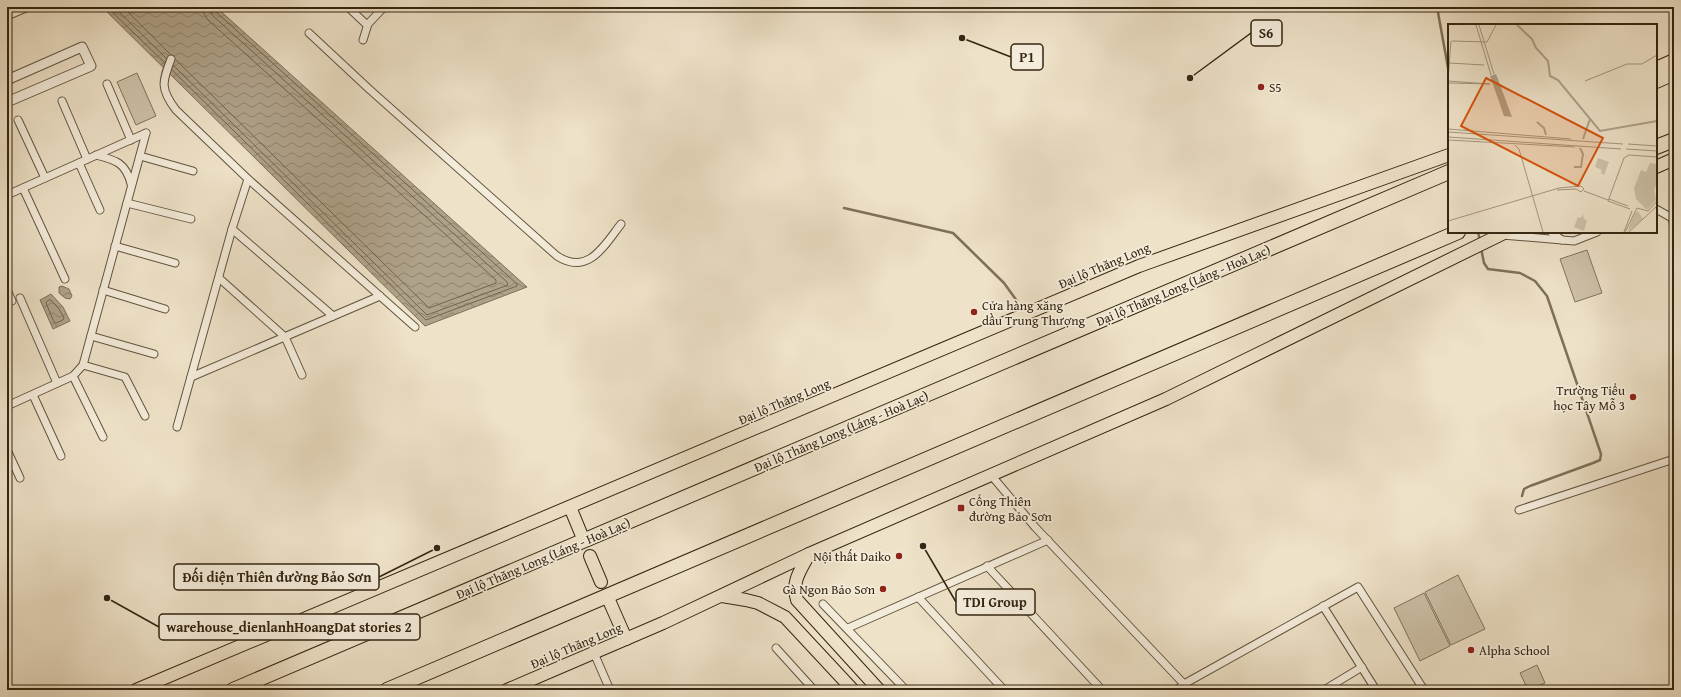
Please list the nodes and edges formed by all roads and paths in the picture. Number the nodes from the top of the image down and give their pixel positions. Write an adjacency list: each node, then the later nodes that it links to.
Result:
1 (28, 7): 4 (street)
2 (348, 7): 5 (street)
3 (384, 7): 5 (street)
4 (7, 16)
5 (367, 25): 7 (street)
6 (309, 33): 39 (street)
7 (363, 40)
8 (171, 59): 31 (street)
9 (1674, 60): 10 (main road)
10 (1657, 68)
11 (1674, 73): 13 (highway)
12 (7, 80): 15 (street)
13 (1657, 81)
14 (107, 84): 18 (street)
15 (7, 102)
16 (62, 102): 24 (street)
17 (18, 120): 30 (street)
18 (131, 140): 21 (street); 22 (street)
19 (1674, 140): 20 (highway)
20 (1657, 148)
21 (96, 155): 24 (street); 33 (street)
22 (140, 156): 28 (street); 33 (street)
23 (1445, 156): 77 (main road, Đại lộ Thăng Long)
24 (87, 159): 26 (street)
25 (1674, 159): 27 (main road)
26 (79, 163): 30 (street); 36 (street)
27 (1657, 167)
28 (193, 171)
29 (1448, 172): 97 (highway, Đại lộ Thăng Long (Láng - Hoà Lạc))
30 (45, 178): 32 (street)
31 (248, 179): 41 (street); 53 (street)
32 (23, 188): 34 (street); 50 (street)
33 (130, 193): 35 (street)
34 (7, 195)
35 (127, 203): 38 (street); 47 (street)
36 (100, 210)
37 (1657, 210): 40 (street)
38 (191, 219)
39 (621, 224)
40 (1674, 226)
41 (232, 229): 49 (street); 57 (street)
42 (1456, 233): 98 (highway)
43 (1552, 233): 46 (street)
44 (1594, 233): 46 (street)
45 (1500, 234): 46 (street); 75 (main road, Đại lộ Thăng Long)
46 (1564, 241)
47 (115, 246): 48 (street); 52 (street)
48 (175, 263)
49 (219, 278): 60 (street); 65 (street)
50 (65, 279)
51 (7, 290): 55 (street)
52 (103, 290): 56 (street); 59 (street)
53 (380, 296): 57 (street); 58 (street)
54 (20, 298): 66 (street)
55 (12, 301)
56 (165, 309)
57 (333, 316): 60 (street)
58 (415, 327)
59 (91, 336): 61 (street); 62 (street)
60 (285, 337): 63 (street); 65 (street)
61 (154, 354)
62 (83, 365): 64 (street); 69 (street)
63 (302, 375)
64 (73, 376): 66 (street); 71 (street)
65 (191, 376): 70 (street)
66 (57, 383): 67 (street)
67 (33, 395): 68 (street); 73 (street)
68 (7, 406)
69 (145, 416)
70 (177, 427)
71 (103, 437)
72 (7, 450): 76 (street)
73 (61, 456)
74 (1674, 459): 78 (street)
75 (991, 475): 80 (street); 81 (main road, Đại lộ Thăng Long)
76 (20, 478)
77 (570, 508): 79 (main road); 96 (main road, Đại lộ Thăng Long)
78 (1519, 510)
79 (582, 536)
80 (1048, 540): 83 (street); 95 (street)
81 (809, 554): 85 (main road, Đại lộ Thăng Long); 103 (main road)
82 (590, 556): 84 (main road)
83 (987, 566): 86 (street); 106 (street)
84 (601, 582)
85 (722, 596): 91 (main road, Đại lộ Thăng Long); 102 (main road)
86 (918, 597): 90 (street); 105 (street)
87 (608, 598): 91 (main road)
88 (823, 604): 90 (street)
89 (1323, 606): 94 (street); 95 (street); 110 (street)
90 (848, 628): 104 (street)
91 (626, 638): 93 (main road, Đại lộ Thăng Long)
92 (776, 648): 101 (street)
93 (594, 653): 99 (main road, Đại lộ Thăng Long); 100 (street)
94 (1362, 668): 108 (street); 109 (street)
95 (1184, 684): 107 (street)
96 (136, 690)
97 (233, 690)
98 (387, 690)
99 (507, 690)
100 (610, 690)
101 (814, 690)
102 (853, 690)
103 (879, 690)
104 (906, 690)
105 (1004, 690)
106 (1102, 690)
107 (1177, 690)
108 (1324, 690)
109 (1376, 690)
110 (1424, 690)

